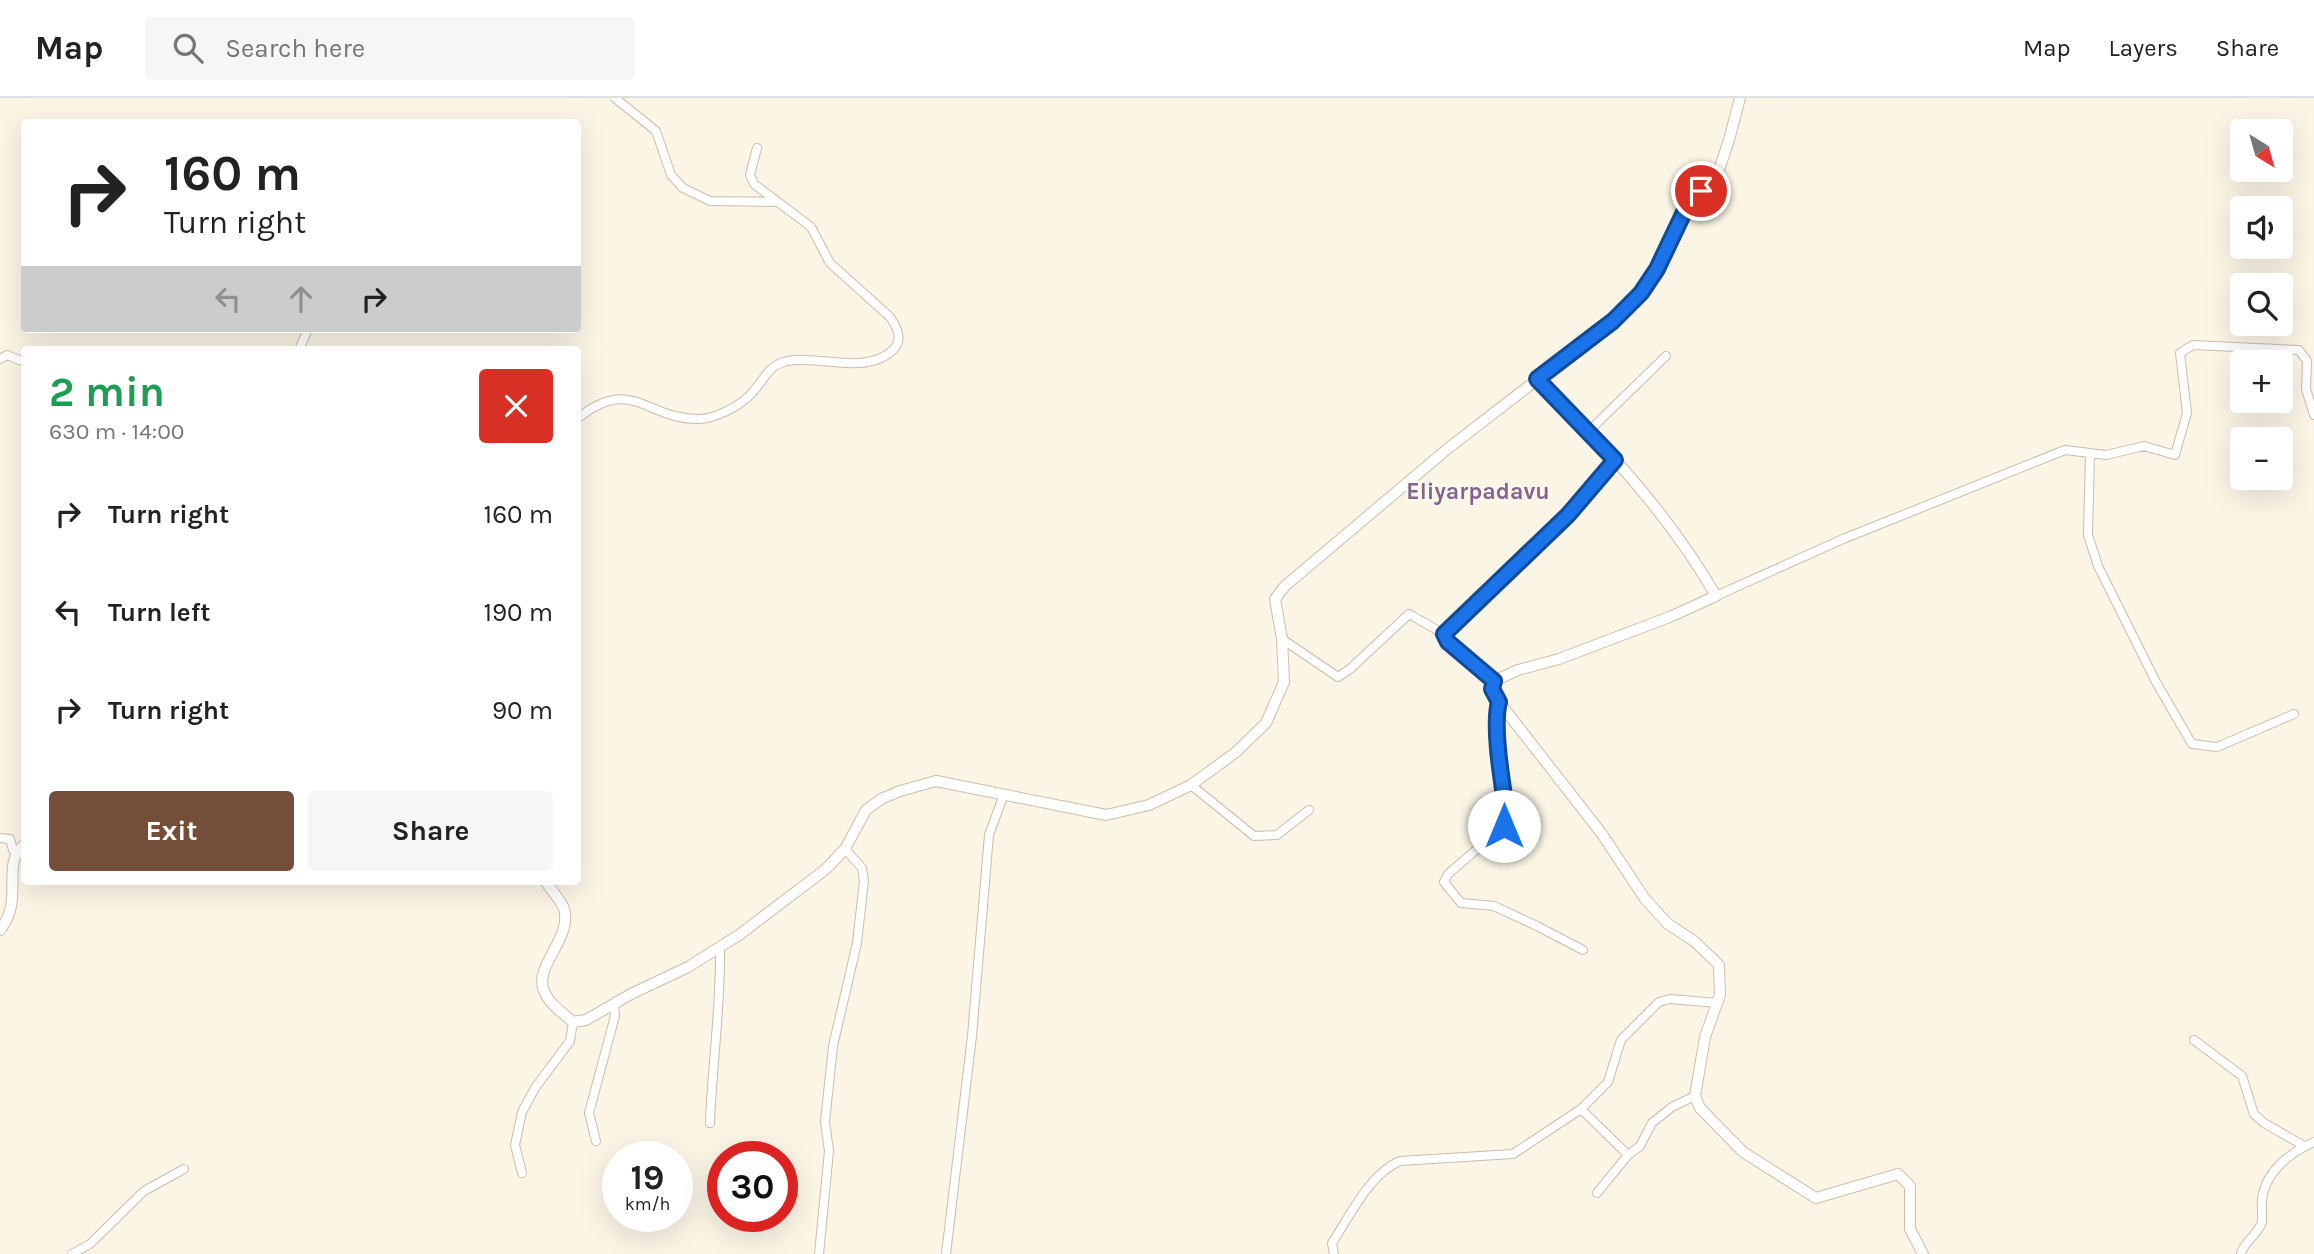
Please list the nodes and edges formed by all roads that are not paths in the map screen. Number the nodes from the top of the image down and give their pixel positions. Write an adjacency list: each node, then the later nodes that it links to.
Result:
1 (615, 98): 4 (street)
2 (1740, 98): 8 (main road)
3 (757, 148): 4 (street)
4 (777, 202): 10 (street)
5 (1666, 356): 11 (street)
6 (0, 359): 7 (street)
7 (21, 361)
8 (1537, 379): 11 (main road); 16 (main road)
9 (2314, 415): 12 (street)
10 (581, 416)
11 (1589, 430): 13 (main road)
12 (2090, 453): 14 (street); 19 (street)
13 (1615, 460): 14 (main road); 15 (street)
14 (1716, 596): 17 (main road)
15 (1444, 634): 16 (street); 17 (street)
16 (1282, 639): 20 (main road)
17 (1494, 681): 18 (main road)
18 (1499, 702): 30 (street); 31 (main road)
19 (2294, 714)
20 (1191, 785): 21 (main road); 22 (street)
21 (1004, 794): 25 (main road); 47 (street)
22 (1309, 810)
23 (0, 838): 26 (street)
24 (21, 846): 26 (main road)
25 (845, 849): 29 (main road); 46 (street)
26 (13, 850): 28 (main road)
27 (548, 885): 33 (main road)
28 (0, 930)
29 (720, 949): 32 (main road); 37 (street)
30 (1583, 950)
31 (1718, 1003): 35 (main road); 36 (street)
32 (614, 1004): 33 (main road); 38 (street)
33 (573, 1022): 43 (street)
34 (2194, 1040): 40 (street)
35 (1695, 1096): 41 (street); 49 (main road)
36 (1581, 1109): 41 (street); 48 (street)
37 (710, 1124)
38 (596, 1141)
39 (2314, 1142): 40 (street)
40 (2304, 1146): 50 (street)
41 (1628, 1155): 44 (street)
42 (184, 1169): 45 (street)
43 (522, 1172)
44 (1597, 1193)
45 (72, 1254)
46 (818, 1254)
47 (946, 1254)
48 (1334, 1254)
49 (1923, 1254)
50 (2241, 1254)

